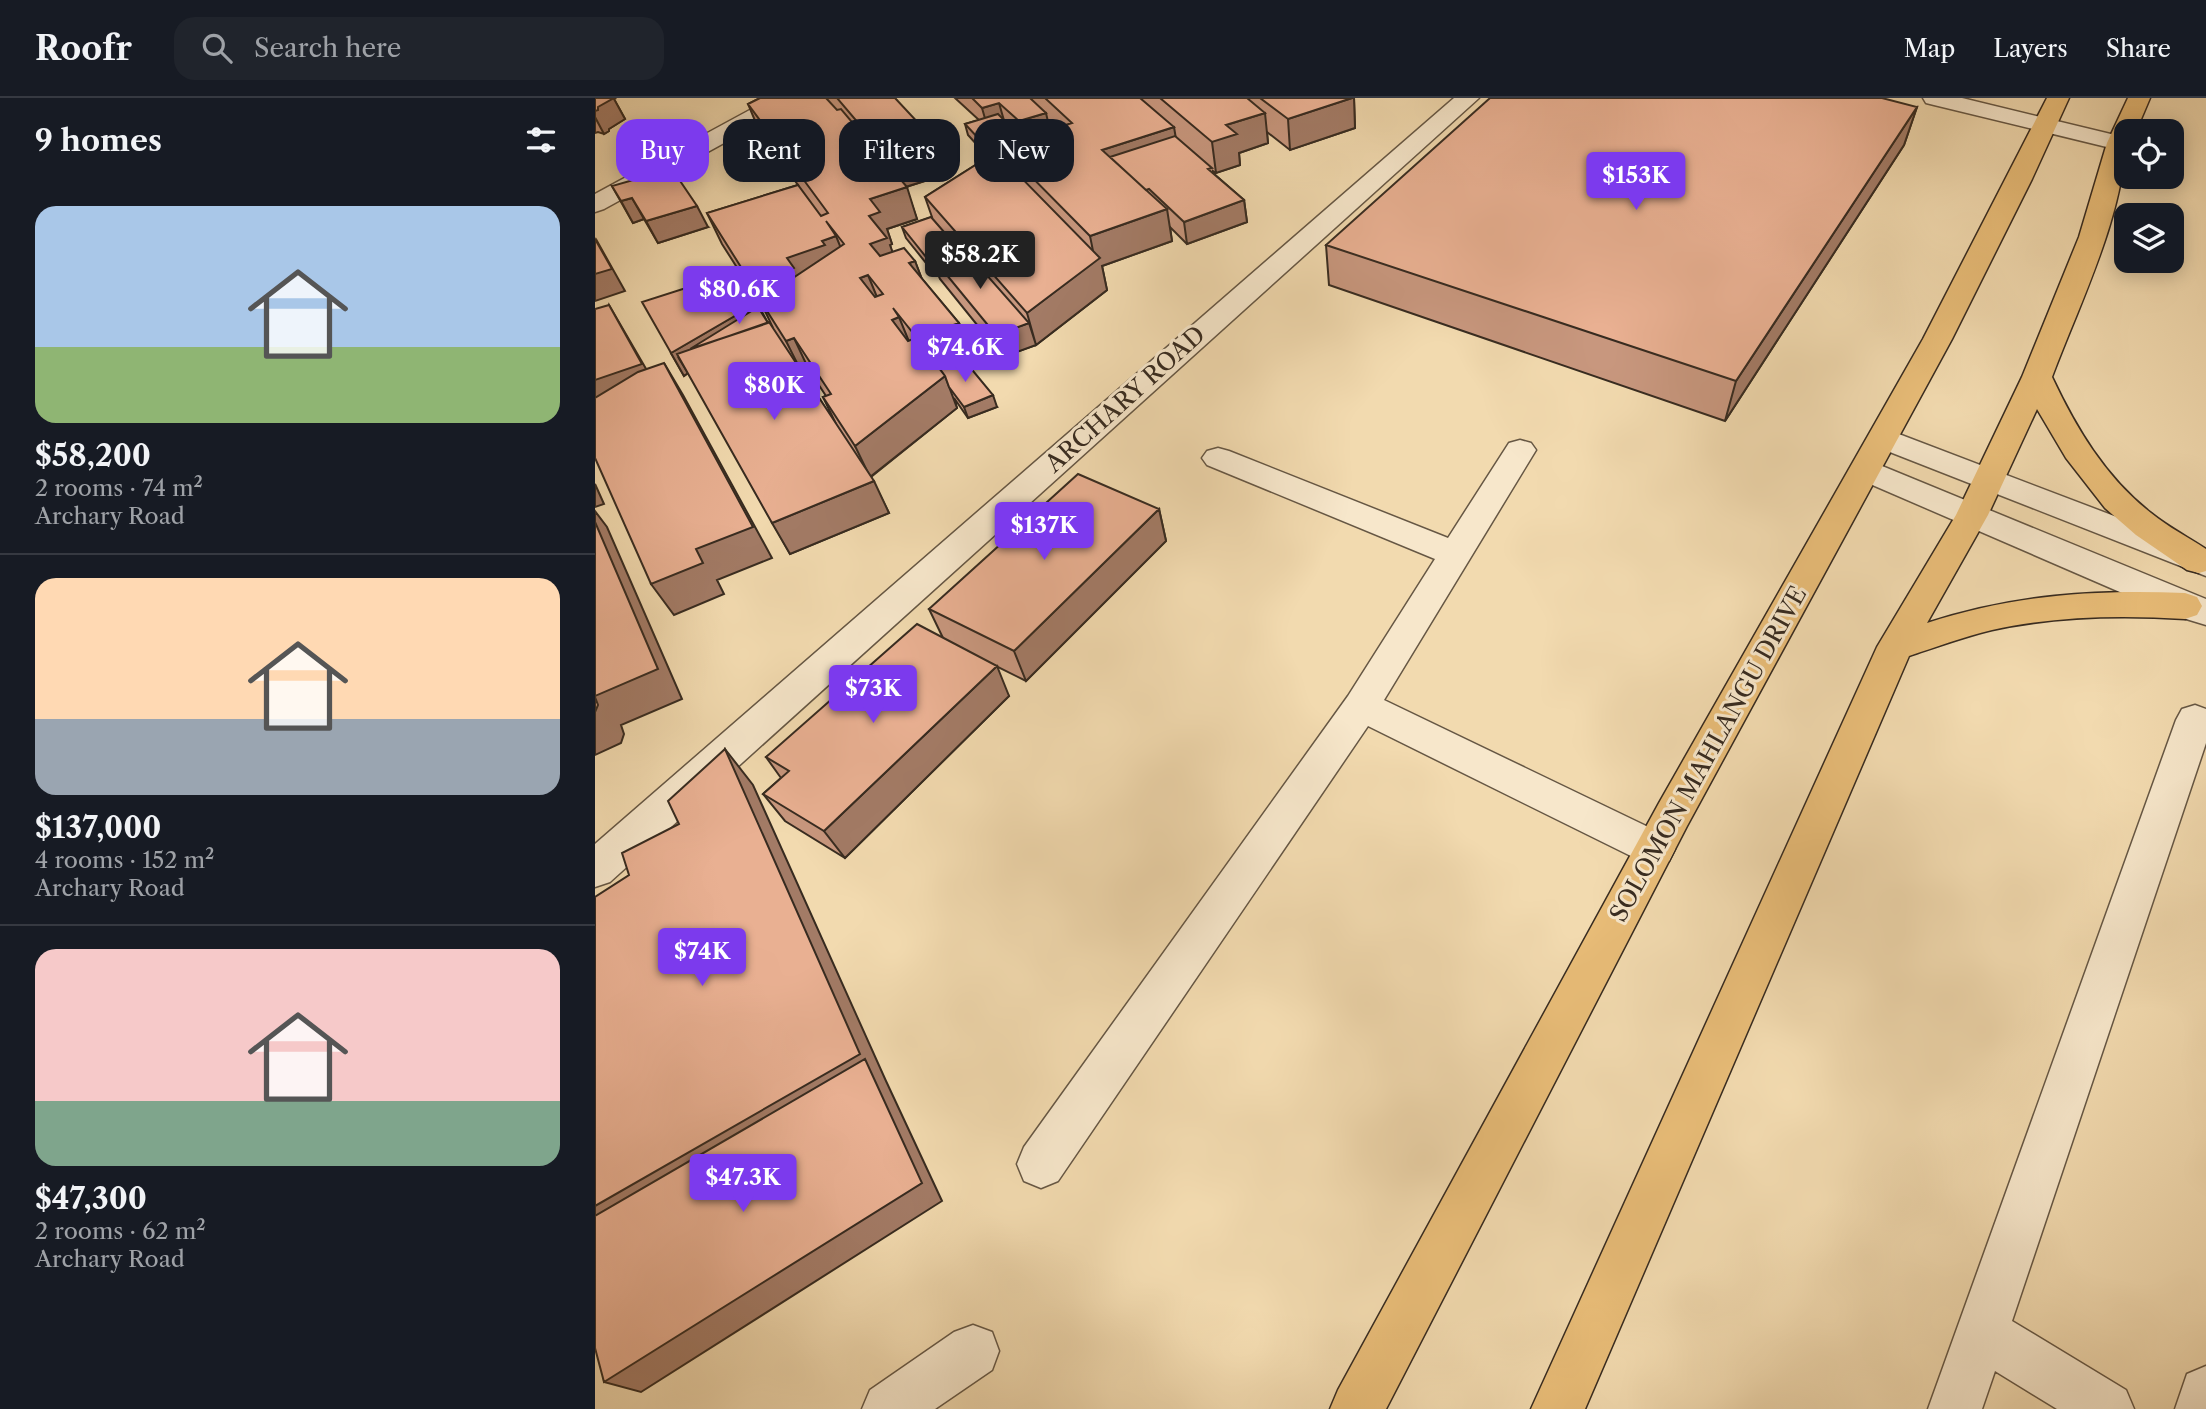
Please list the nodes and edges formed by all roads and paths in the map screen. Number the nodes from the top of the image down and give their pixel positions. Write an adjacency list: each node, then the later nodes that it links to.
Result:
1 (789, 98): 10 (street)
2 (1468, 98): 23 (street, ARCHARY ROAD)
3 (1934, 98): 7 (street)
4 (2058, 98): 7 (main road, SOLOMON MAHLANGU DRIVE)
5 (2139, 98): 6 (main road)
6 (2130, 119)
7 (2046, 125): 8 (street); 13 (main road, SOLOMON MAHLANGU DRIVE)
8 (2114, 142)
9 (2114, 160): 11 (main road)
10 (595, 204)
11 (2037, 376): 15 (main road); 17 (main road)
12 (1520, 450): 16 (street)
13 (1874, 454): 15 (street); 22 (main road, SOLOMON MAHLANGU DRIVE)
14 (1218, 458): 16 (street)
15 (1980, 497): 17 (street); 18 (street); 19 (main road)
16 (1456, 554): 20 (street)
17 (2203, 563)
18 (2195, 609): 19 (main road)
19 (1895, 647): 30 (main road)
20 (1361, 706): 22 (street); 24 (street)
21 (2195, 720): 25 (street)
22 (1655, 849): 29 (main road, SOLOMON MAHLANGU DRIVE)
23 (595, 869)
24 (1041, 1164)
25 (1981, 1332): 31 (street); 32 (street)
26 (973, 1351): 28 (street)
27 (2206, 1393): 33 (street)
28 (889, 1409)
29 (1357, 1409)
30 (1558, 1409)
31 (1955, 1409)
32 (2107, 1409)
33 (2202, 1409)

